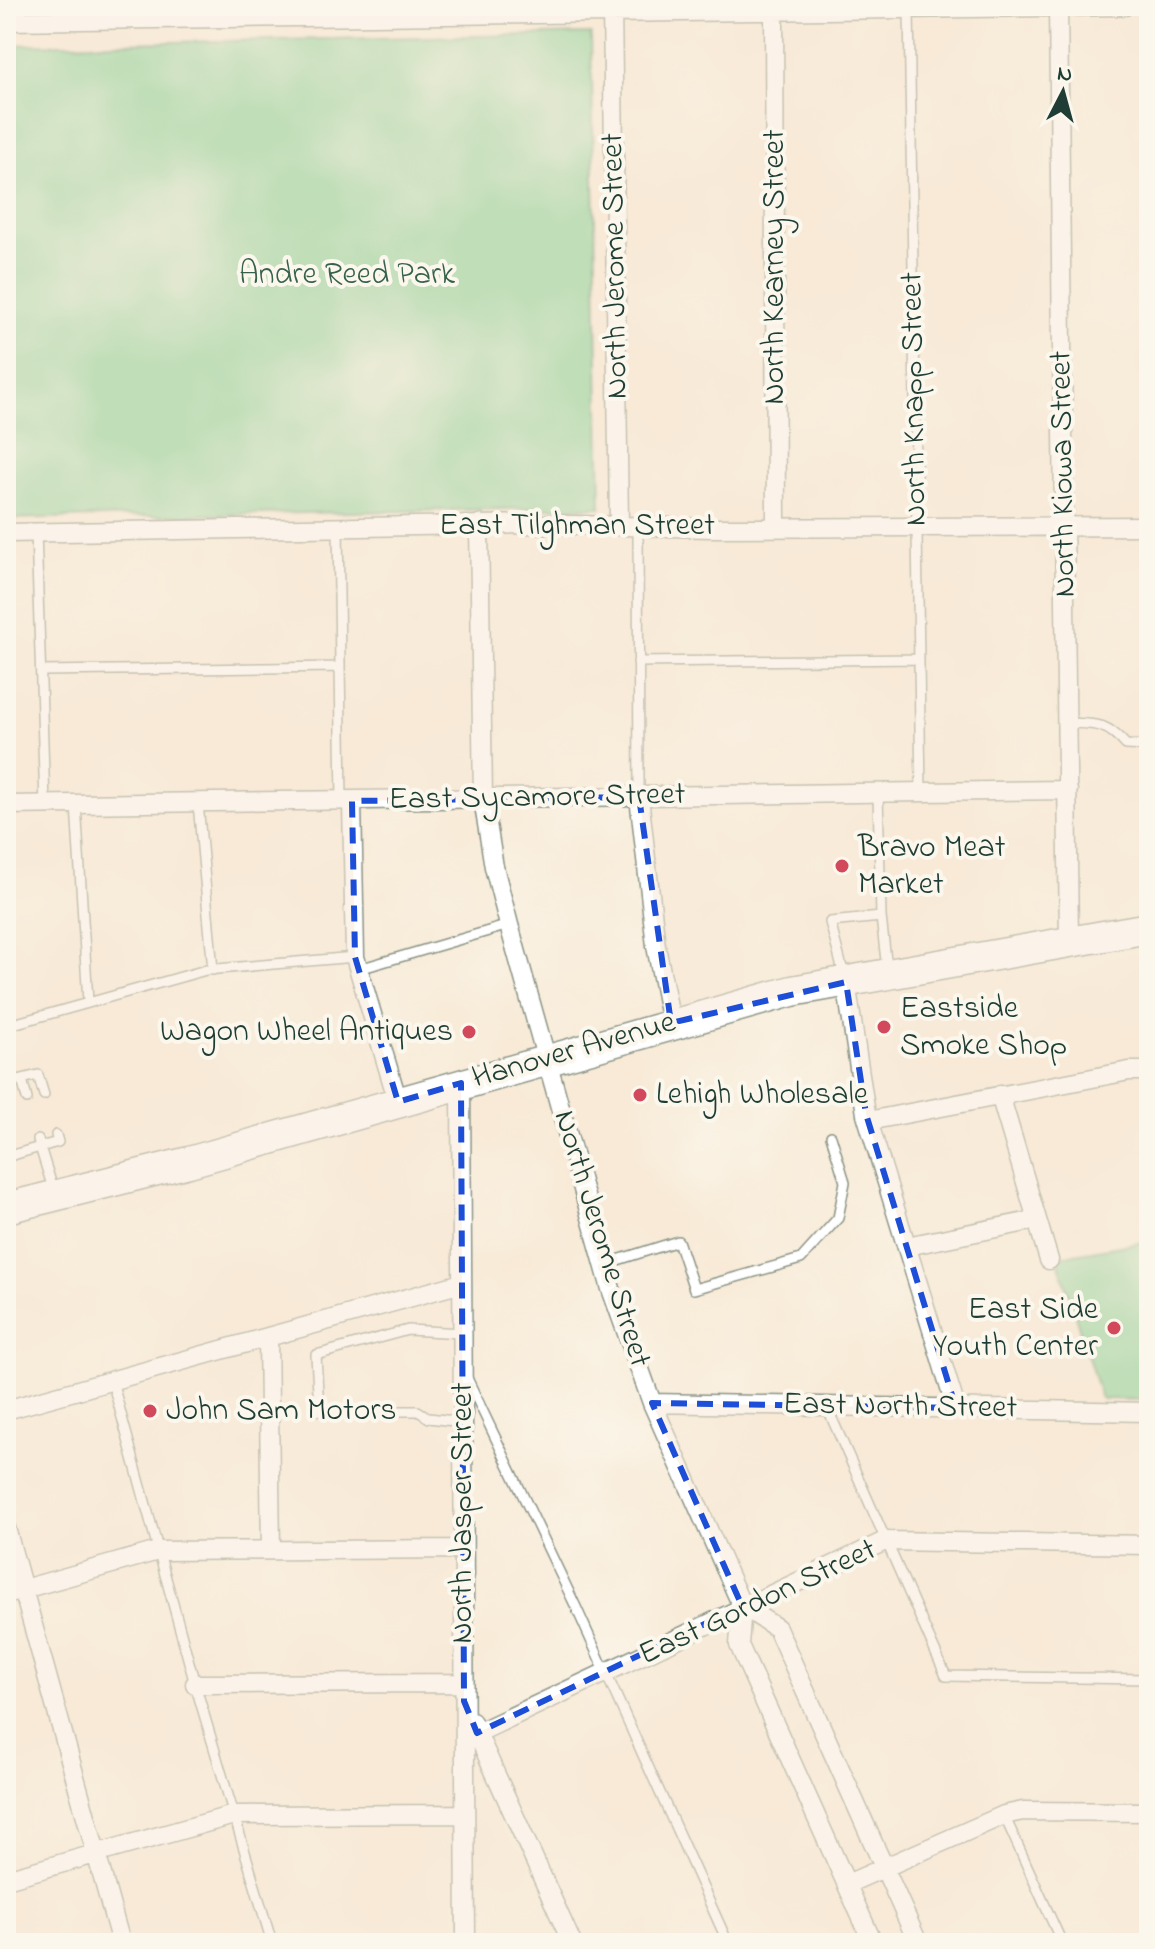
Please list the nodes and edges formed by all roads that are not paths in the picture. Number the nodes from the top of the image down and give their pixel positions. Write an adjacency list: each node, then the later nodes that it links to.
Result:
1 (1125, 6): 2 (street)
2 (1058, 7): 3 (street); 13 (street, North Kiowa Street)
3 (909, 8): 4 (street); 10 (lane, North Knapp Street)
4 (774, 9): 5 (street); 12 (street, North Kearney Street)
5 (612, 10): 6 (street); 9 (street, North Jerome Street)
6 (6, 21)
7 (479, 524): 8 (street, East Tilghman Street); 9 (street, East Tilghman Street); 26 (street, North Jerome Street)
8 (338, 526): 14 (street, East Tilghman Street); 18 (lane)
9 (629, 526): 12 (street, East Tilghman Street); 17 (lane)
10 (918, 526): 12 (street, East Tilghman Street); 13 (street, East Tilghman Street); 16 (lane, North Knapp Street)
11 (1149, 526): 13 (street, East Tilghman Street)
12 (776, 527)
13 (1064, 528): 20 (street, North Kiowa Street)
14 (36, 531): 15 (street, East Tilghman Street); 19 (lane)
15 (6, 533)
16 (919, 659): 17 (lane); 24 (lane, North Knapp Street)
17 (638, 662): 25 (lane)
18 (340, 667): 19 (lane); 27 (lane)
19 (41, 671): 29 (lane)
20 (1067, 723): 21 (lane); 22 (street, North Kiowa Street)
21 (1149, 746)
22 (1068, 790): 24 (street, East Sycamore Street); 35 (street, North Kiowa Street)
23 (878, 793): 24 (street, East Sycamore Street); 25 (street, East Sycamore Street); 32 (lane)
24 (921, 793)
25 (639, 797): 26 (street, East Sycamore Street); 41 (street)
26 (483, 799): 27 (street, East Sycamore Street); 33 (street, North Jerome Street)
27 (347, 801): 28 (street, East Sycamore Street); 36 (street)
28 (198, 803): 30 (street, East Sycamore Street); 37 (lane)
29 (45, 804): 30 (street, East Sycamore Street); 31 (street, East Sycamore Street)
30 (76, 804): 40 (lane)
31 (6, 805)
32 (881, 917): 38 (lane); 39 (lane)
33 (509, 925): 36 (lane); 43 (street, North Jerome Street)
34 (1149, 928): 35 (main road, Hanover Avenue)
35 (1069, 941): 38 (main road, Hanover Avenue)
36 (357, 963): 37 (lane); 51 (street)
37 (213, 970): 40 (lane)
38 (888, 973): 39 (main road, Hanover Avenue)
39 (846, 982): 41 (main road, Hanover Avenue); 52 (street)
40 (88, 1002): 42 (lane)
41 (671, 1023): 43 (main road, Hanover Avenue)
42 (6, 1026)
43 (546, 1058): 47 (main road, Hanover Avenue); 62 (street, North Jerome Street)
44 (1149, 1071): 49 (street)
45 (22, 1079): 46 (lane); 48 (lane); 50 (lane)
46 (6, 1083)
47 (461, 1083): 51 (main road, Hanover Avenue); 63 (street, North Jasper Street)
48 (44, 1095)
49 (1000, 1095): 52 (street); 59 (street)
50 (27, 1099)
51 (398, 1102): 57 (main road, Hanover Avenue)
52 (868, 1121): 60 (street)
53 (56, 1135): 55 (lane)
54 (831, 1136): 62 (lane)
55 (39, 1144): 56 (lane); 57 (lane)
56 (6, 1157)
57 (55, 1196): 58 (main road, Hanover Avenue)
58 (6, 1208)
59 (1036, 1220): 60 (street); 61 (street)
60 (907, 1246): 70 (street)
61 (1049, 1260)
62 (605, 1264): 68 (street, North Jerome Street)
63 (462, 1283): 64 (street, North Jasper Street); 65 (street)
64 (453, 1332): 66 (street, North Jasper Street); 73 (lane)
65 (268, 1337): 67 (street); 78 (street)
66 (462, 1368): 73 (street, North Jasper Street); 82 (lane)
67 (112, 1381): 71 (street); 79 (lane)
68 (652, 1403): 69 (street, East North Street); 81 (street, North Jerome Street)
69 (826, 1405): 70 (street, East North Street); 75 (lane)
70 (956, 1408): 72 (street, East North Street)
71 (6, 1410)
72 (1149, 1412)
73 (462, 1422): 77 (street, North Jasper Street)
74 (6, 1528): 80 (street)
75 (885, 1541): 76 (street, East Gordon Street); 81 (street, East Gordon Street); 83 (lane)
76 (1149, 1545)
77 (463, 1549): 78 (street); 85 (street, North Jasper Street)
78 (271, 1550): 79 (street)
79 (158, 1551): 80 (street); 84 (lane)
80 (14, 1592): 91 (street)
81 (742, 1606): 82 (street, East Gordon Street); 92 (street); 94 (street, North Jerome Street)
82 (607, 1675): 86 (street, East Gordon Street); 99 (lane)
83 (1149, 1679)
84 (195, 1684): 85 (street); 89 (lane)
85 (464, 1692): 86 (street); 88 (street, North Jasper Street)
86 (477, 1733): 98 (street)
87 (1149, 1812): 90 (street)
88 (465, 1814): 89 (street); 97 (street, North Jasper Street)
89 (234, 1815): 91 (street); 96 (lane)
90 (1004, 1815): 92 (street); 102 (lane)
91 (96, 1854): 93 (street); 95 (street)
92 (883, 1867): 94 (street); 101 (street)
93 (6, 1879)
94 (847, 1884): 100 (street, North Jerome Street)
95 (121, 1943)
96 (272, 1943)
97 (466, 1943)
98 (572, 1943)
99 (728, 1943)
100 (873, 1943)
101 (918, 1943)
102 (1062, 1943): 103 (lane)
103 (1085, 1943)

